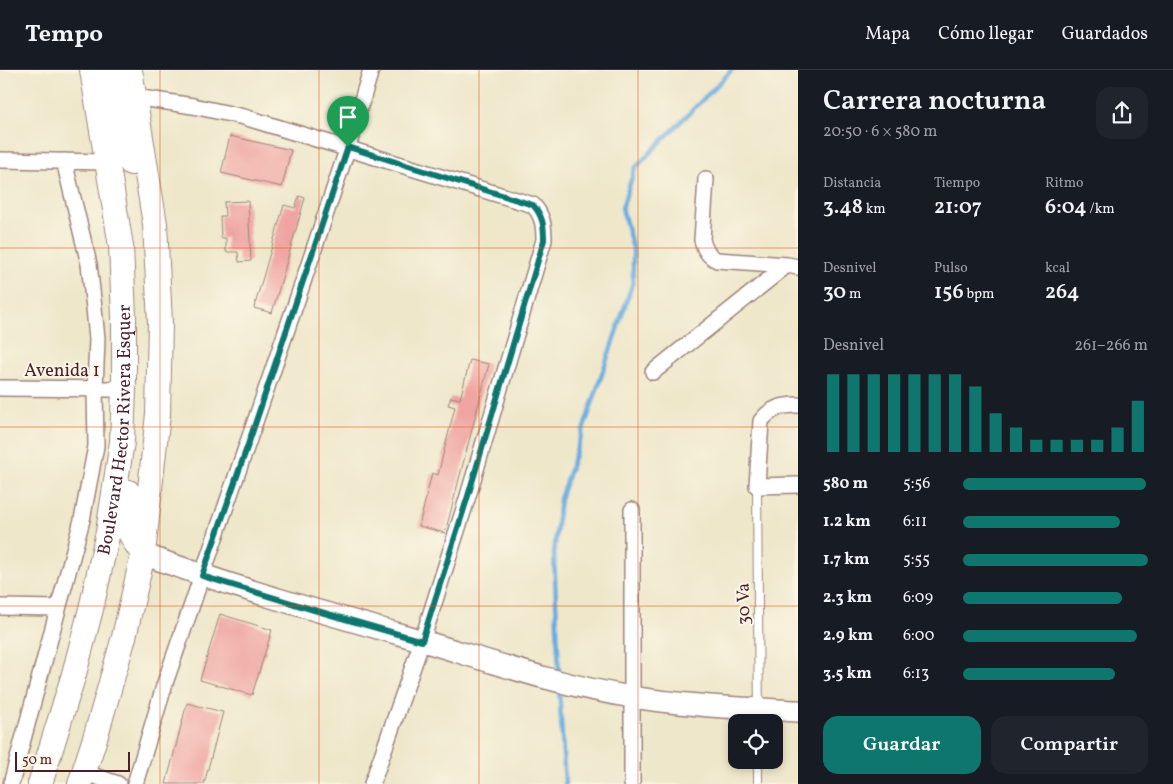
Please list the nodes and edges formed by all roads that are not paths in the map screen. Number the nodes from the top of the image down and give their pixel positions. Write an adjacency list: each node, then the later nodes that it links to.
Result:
1 (92, 70): 9 (main road, Boulevard Hector Rivera Esquer)
2 (111, 70): 11 (main road)
3 (130, 70): 5 (main road, Boulevard Hector Rivera Esquer)
4 (371, 70): 6 (street)
5 (135, 97): 6 (street); 11 (main road, Boulevard Hector Rivera Esquer)
6 (348, 147): 23 (street); 26 (street)
7 (0, 160): 8 (street)
8 (64, 161): 9 (street); 16 (street)
9 (109, 162): 12 (main road, Boulevard Hector Rivera Esquer)
10 (706, 179): 13 (street)
11 (156, 224): 22 (main road, Boulevard Hector Rivera Esquer)
12 (121, 246): 17 (main road, Boulevard Hector Rivera Esquer); 22 (main road)
13 (792, 266): 14 (street)
14 (653, 372)
15 (0, 388): 16 (street, Avenida 1)
16 (95, 389): 17 (street, Avenida 1); 25 (street)
17 (124, 390): 35 (main road, Boulevard Hector Rivera Esquer)
18 (798, 405): 20 (street)
19 (798, 485): 20 (street)
20 (757, 486): 30 (lane, 30 Va)
21 (632, 510): 27 (street)
22 (143, 554): 23 (main road); 33 (main road, Boulevard Hector Rivera Esquer)
23 (202, 576): 26 (main road); 37 (street)
24 (0, 607): 25 (street)
25 (58, 608): 34 (street)
26 (422, 641): 27 (main road); 38 (street)
27 (632, 697): 29 (main road); 39 (street)
28 (798, 711): 31 (main road)
29 (746, 714)
30 (759, 714)
31 (775, 714)
32 (758, 769): 40 (lane)
33 (82, 778): 36 (street)
34 (11, 784)
35 (40, 784)
36 (118, 784)
37 (135, 784)
38 (372, 784)
39 (632, 784)
40 (758, 784)

